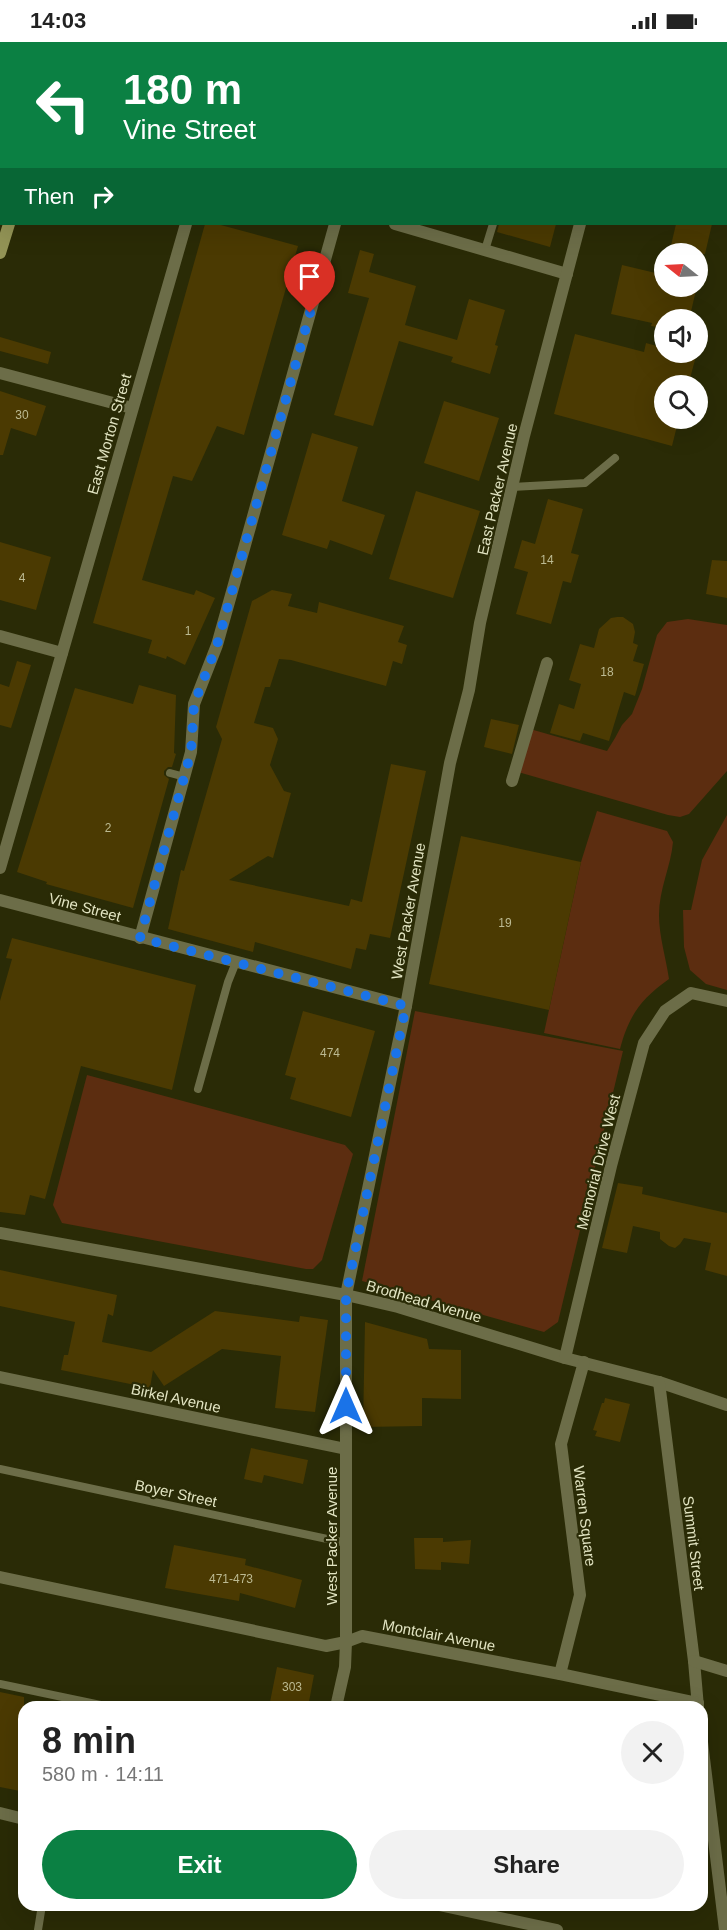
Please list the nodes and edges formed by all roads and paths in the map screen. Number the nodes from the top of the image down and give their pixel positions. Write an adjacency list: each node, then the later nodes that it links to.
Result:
1 (9, 225): 8 (main road)
2 (186, 225): 11 (street, East Morton Street)
3 (335, 225): 19 (street)
4 (398, 225): 7 (street)
5 (493, 225): 7 (lane)
6 (580, 225): 9 (street, East Packer Avenue)
7 (485, 250): 9 (street)
8 (0, 253)
9 (567, 274): 13 (street, East Packer Avenue)
10 (0, 373): 11 (street)
11 (132, 408): 15 (street, East Morton Street)
12 (615, 458): 13 (lane)
13 (512, 487): 17 (street, East Packer Avenue)
14 (0, 636): 15 (street)
15 (62, 653): 21 (street, East Morton Street)
16 (547, 663): 20 (street)
17 (450, 763): 26 (street, West Packer Avenue)
18 (170, 773): 19 (lane)
19 (184, 777): 23 (street)
20 (512, 781)
21 (0, 868)
22 (0, 900): 23 (street, Vine Street)
23 (140, 938): 24 (street, Vine Street)
24 (236, 962): 26 (street, Vine Street); 27 (lane)
25 (727, 1001): 30 (street, Memorial Drive West)
26 (406, 1006): 29 (street, West Packer Avenue)
27 (198, 1089)
28 (0, 1233): 29 (street, Brodhead Avenue)
29 (346, 1295): 30 (street, Brodhead Avenue); 35 (street, West Packer Avenue)
30 (565, 1358): 31 (street, Brodhead Avenue)
31 (584, 1362): 33 (street, Brodhead Avenue); 42 (street, Warren Square)
32 (0, 1377): 35 (street, Birkel Avenue)
33 (659, 1382): 34 (street, Brodhead Avenue); 40 (street, Summit Street)
34 (727, 1405)
35 (346, 1449): 37 (street, West Packer Avenue)
36 (0, 1469): 37 (lane, Boyer Street)
37 (346, 1543): 39 (street, West Packer Avenue)
38 (0, 1577): 39 (street, Montclair Avenue)
39 (346, 1642): 42 (street, Montclair Avenue); 45 (street, West Packer Avenue)
40 (694, 1661): 41 (street); 47 (street, Summit Street)
41 (727, 1671)
42 (560, 1674): 46 (street, Montclair Avenue)
43 (0, 1684): 44 (lane)
44 (81, 1701)
45 (337, 1701)
46 (680, 1701)
47 (698, 1701)
48 (0, 1814): 49 (street)
49 (18, 1818)
50 (708, 1840): 55 (street)
51 (41, 1911): 53 (lane)
52 (467, 1911): 54 (street)
53 (38, 1930)
54 (557, 1930)
55 (725, 1930)

